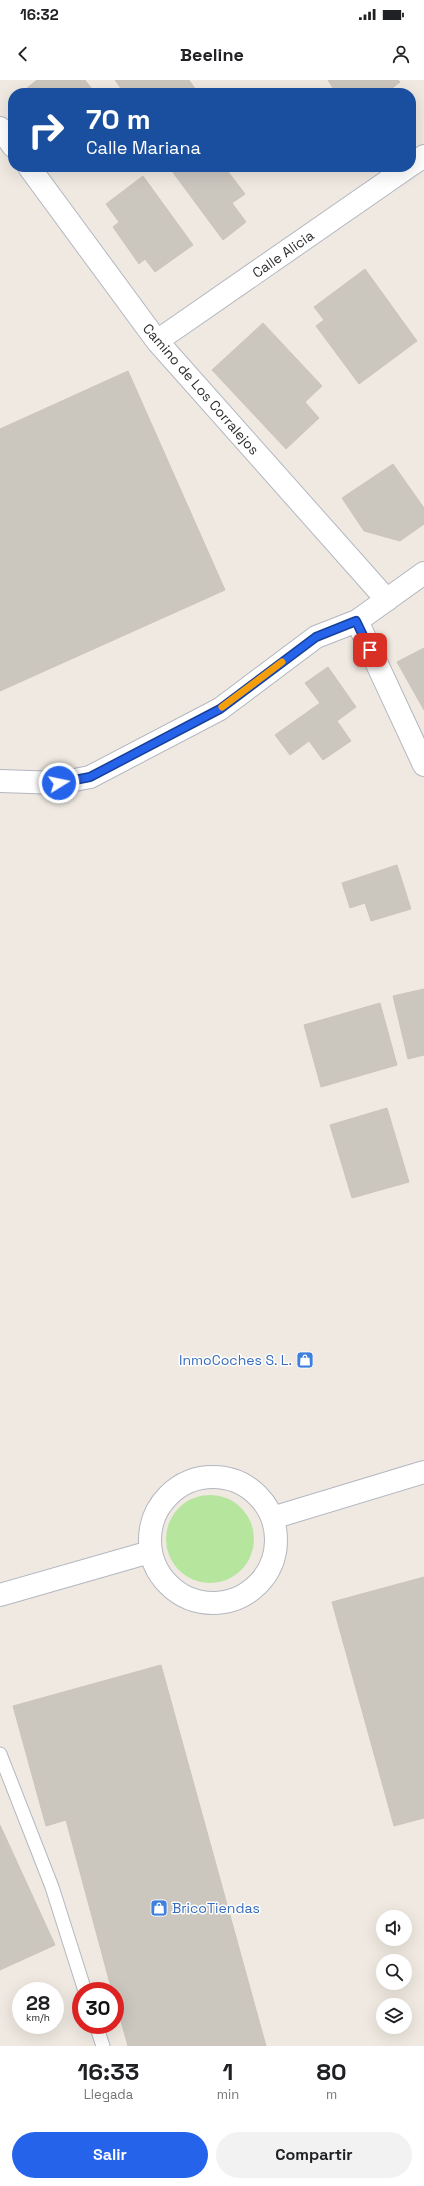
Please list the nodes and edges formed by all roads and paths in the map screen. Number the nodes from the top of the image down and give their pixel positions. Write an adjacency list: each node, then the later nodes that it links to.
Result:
1 (0, 128): 2 (street)
2 (8, 139)
3 (33, 172): 5 (street, Camino de Los Corralejos)
4 (401, 172): 5 (street, Calle Alicia)
5 (157, 341): 7 (street, Camino de Los Corralejos)
6 (424, 573): 7 (street)
7 (387, 600): 8 (street)
8 (356, 621): 9 (street); 10 (street)
9 (424, 765)
10 (0, 782)
11 (424, 1472): 12 (street)
12 (272, 1518): 13 (street); 13 (street)
13 (150, 1552): 14 (street)
14 (0, 1595)
15 (0, 1754): 16 (lane)
16 (83, 1982)
17 (99, 2034): 18 (lane)
18 (103, 2046)

